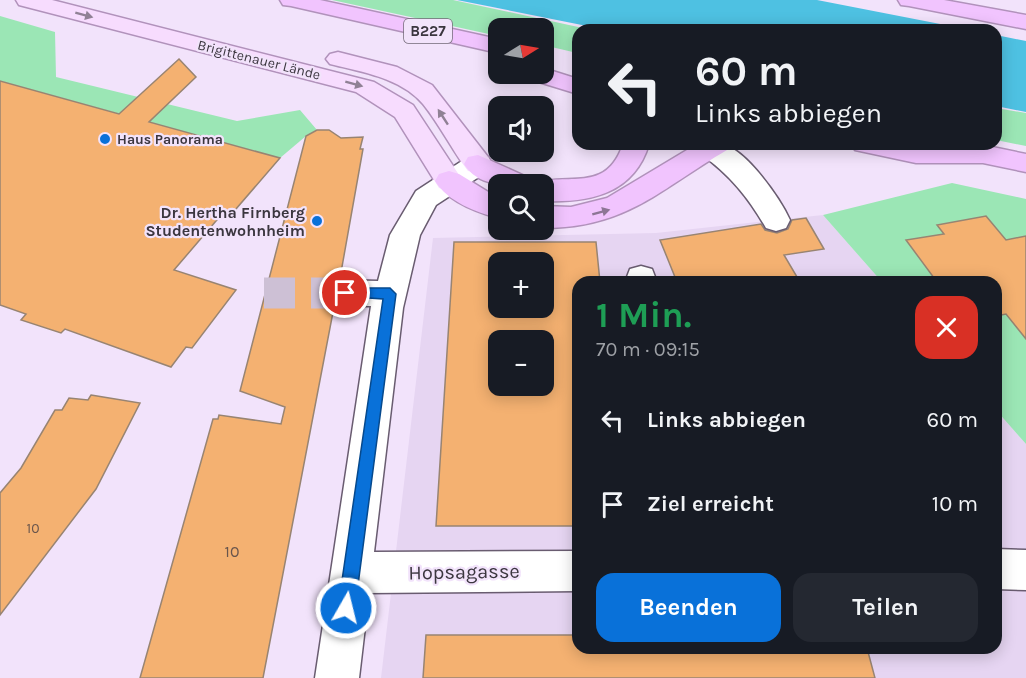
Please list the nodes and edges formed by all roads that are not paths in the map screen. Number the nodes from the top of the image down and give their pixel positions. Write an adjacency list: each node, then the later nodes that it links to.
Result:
1 (27, 0): 22 (main road, Brigittenauer Lände, one-way to 22)
2 (109, 0): 20 (main road, Brigittenauer Lände, one-way to 2)
3 (291, 0): 5 (highway, B227)
4 (909, 0): 6 (highway)
5 (358, 16): 7 (highway, B227); 8 (highway)
6 (1026, 22)
7 (488, 44)
8 (488, 59)
9 (554, 59): 10 (highway)
10 (572, 63)
11 (554, 79): 12 (highway)
12 (572, 85)
13 (634, 150): 23 (highway)
14 (708, 150): 25 (highway, one-way to 14)
15 (718, 150): 26 (street)
16 (895, 150): 18 (highway)
17 (967, 150): 18 (highway)
18 (985, 154): 19 (highway)
19 (1026, 163)
20 (478, 164): 21 (highway); 22 (street)
21 (498, 174)
22 (449, 181): 24 (highway); 28 (street)
23 (554, 192)
24 (488, 205)
25 (554, 217)
26 (776, 220)
27 (337, 293): 28 (street)
28 (390, 294): 32 (street)
29 (1002, 569): 30 (street)
30 (1026, 570)
31 (572, 571): 32 (street, Hopsagasse)
32 (351, 573): 33 (street)
33 (337, 678)

